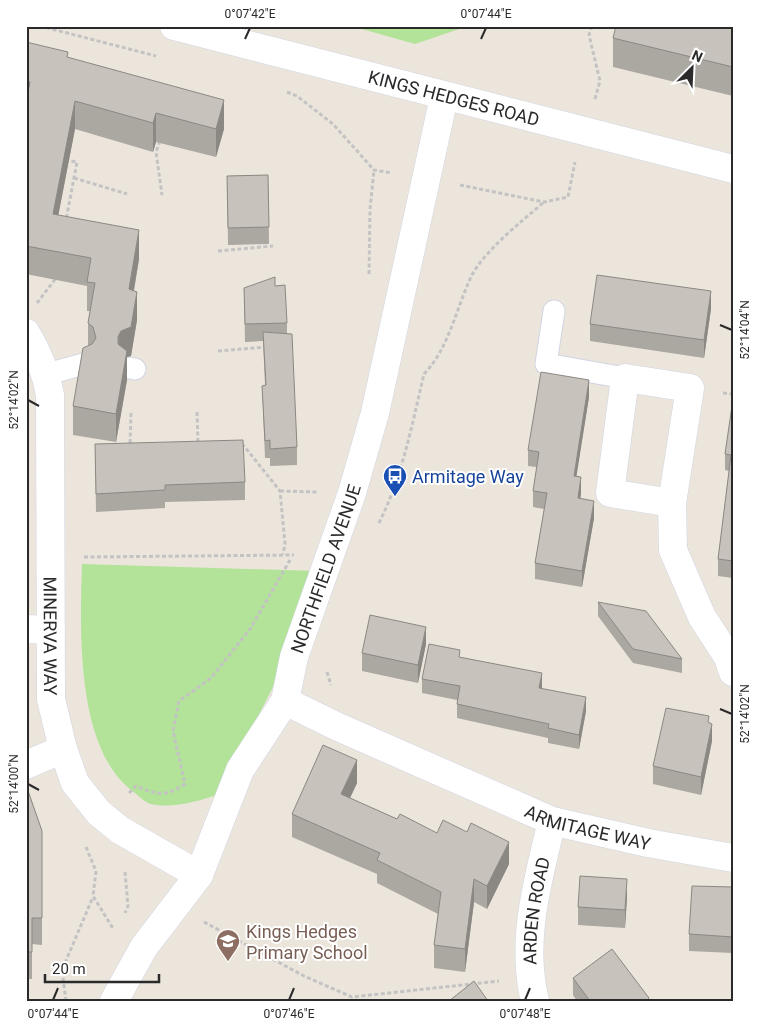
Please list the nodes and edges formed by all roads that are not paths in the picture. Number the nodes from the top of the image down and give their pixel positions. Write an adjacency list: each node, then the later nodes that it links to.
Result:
1 (174, 26): 2 (street, KINGS HEDGES ROAD)
2 (444, 97): 3 (street, KINGS HEDGES ROAD); 12 (street, NORTHFIELD AVENUE)
3 (733, 169)
4 (554, 311): 8 (lane)
5 (26, 334): 7 (street, MINERVA WAY)
6 (84, 364): 7 (lane)
7 (47, 374): 10 (street, MINERVA WAY)
8 (625, 378): 9 (street); 9 (street)
9 (672, 502): 11 (street)
10 (38, 629): 13 (street, MINERVA WAY)
11 (733, 672)
12 (284, 701): 15 (street, ARMITAGE WAY); 17 (street, NORTHFIELD AVENUE)
13 (63, 749): 14 (street); 17 (street, MINERVA WAY)
14 (26, 765)
15 (552, 821): 16 (street, ARMITAGE WAY); 18 (street, ARDEN ROAD)
16 (733, 858)
17 (199, 875): 19 (street, NORTHFIELD AVENUE)
18 (532, 989)
19 (114, 1001)

